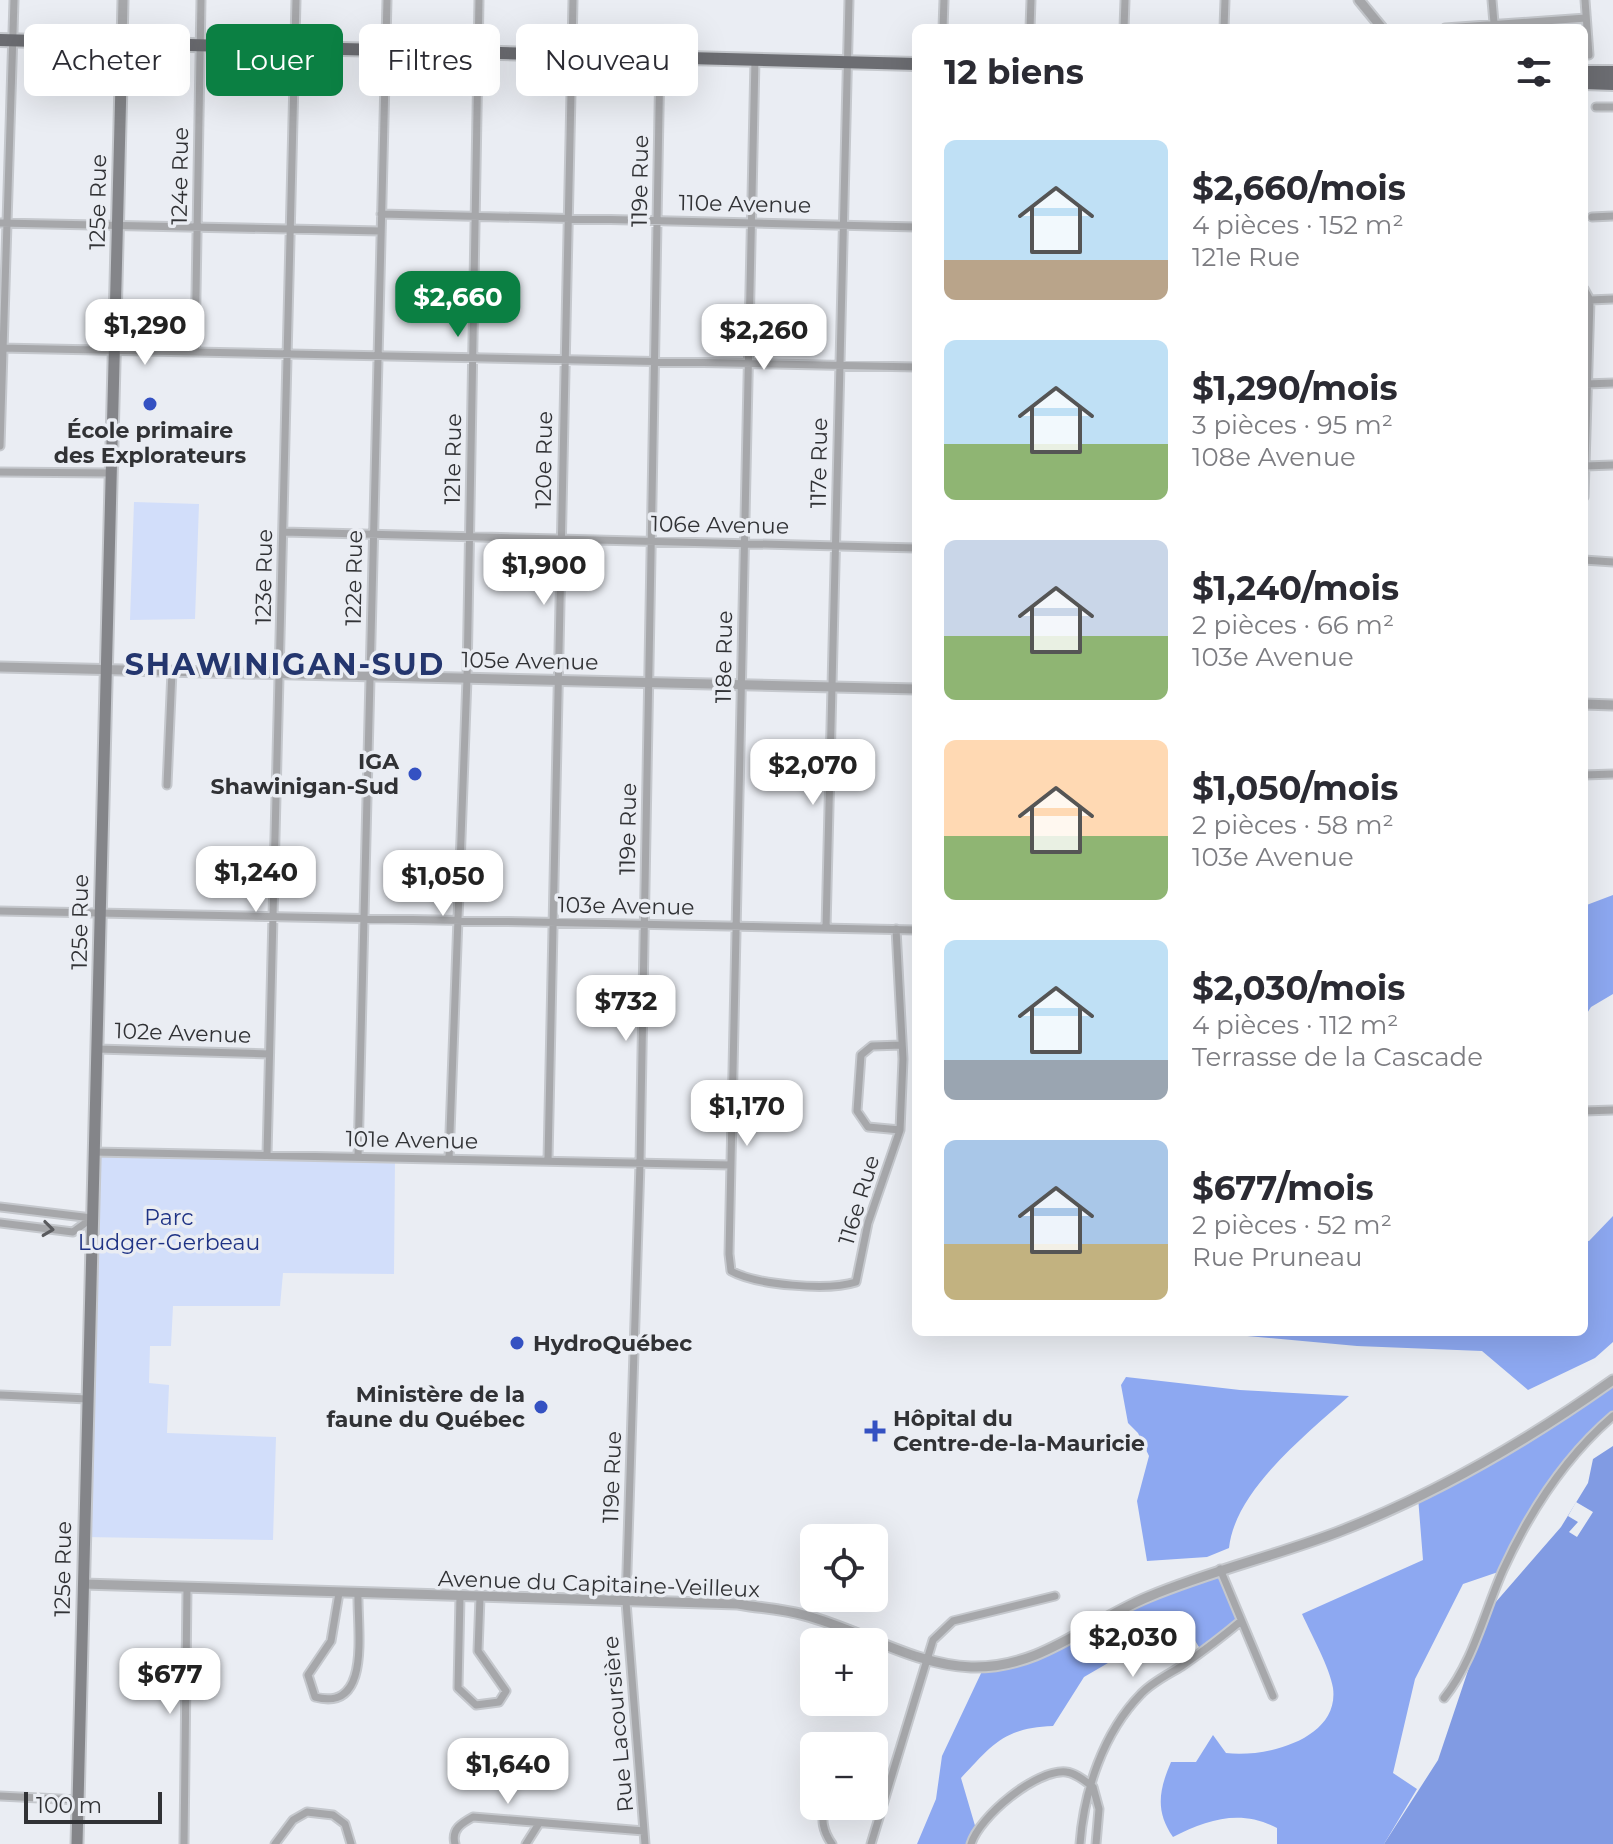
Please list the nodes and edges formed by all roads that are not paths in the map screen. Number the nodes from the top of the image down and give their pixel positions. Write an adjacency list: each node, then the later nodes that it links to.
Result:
1 (14, 0): 30 (street)
2 (123, 0): 18 (street, 125e Rue)
3 (201, 0): 33 (street, 124e Rue)
4 (296, 0): 19 (street, 123e Rue)
5 (387, 0): 20 (street, 122e Rue)
6 (479, 0): 21 (street, 121e Rue)
7 (573, 0): 22 (street, 120e Rue)
8 (849, 0): 38 (street, 117e Rue)
9 (944, 0): 23 (street)
10 (1031, 0): 24 (street)
11 (1125, 0): 25 (street)
12 (1225, 0): 26 (street)
13 (1359, 0): 27 (street)
14 (1492, 0): 17 (street)
15 (1585, 0): 16 (street)
16 (1586, 18): 17 (street); 29 (street)
17 (1494, 23): 28 (street)
18 (122, 24)
19 (295, 24)
20 (387, 24)
21 (479, 24)
22 (572, 24)
23 (943, 24)
24 (1030, 24)
25 (1124, 24)
26 (1224, 24)
27 (1379, 24)
28 (1484, 24)
29 (1586, 24)
30 (7, 40): 59 (street)
31 (1588, 43): 35 (street)
32 (190, 45): 33 (main road)
33 (200, 45): 34 (main road); 62 (street, 124e Rue)
34 (206, 45)
35 (1589, 55)
36 (698, 58): 37 (main road)
37 (755, 59): 38 (main road); 58 (street, 118e Rue)
38 (847, 62): 39 (main road); 61 (street, 117e Rue)
39 (912, 64)
40 (1588, 72): 41 (main road)
41 (1613, 72)
42 (1588, 83): 43 (main road)
43 (1613, 84)
44 (121, 96): 60 (main road, 125e Rue)
45 (293, 96): 64 (street, 123e Rue)
46 (385, 96): 52 (street, 122e Rue)
47 (477, 96): 53 (street, 121e Rue)
48 (570, 96): 56 (street, 120e Rue)
49 (659, 96): 57 (street, 119e Rue)
50 (1596, 107): 51 (street)
51 (1613, 107)
52 (381, 214): 53 (street, 110e Avenue); 65 (street, 122e Rue)
53 (475, 216): 56 (street, 110e Avenue); 75 (street, 121e Rue)
54 (1613, 216): 55 (street)
55 (1592, 217)
56 (567, 219): 57 (street, 110e Avenue); 76 (street, 120e Rue)
57 (657, 220): 58 (street, 110e Avenue); 77 (street, 119e Rue)
58 (752, 222): 61 (street, 110e Avenue); 78 (street, 118e Rue)
59 (4, 223): 60 (street); 70 (street)
60 (117, 225): 62 (street); 71 (main road, 125e Rue)
61 (843, 225): 63 (street, 110e Avenue); 79 (street, 117e Rue)
62 (197, 227): 64 (street); 72 (street, 124e Rue)
63 (912, 227)
64 (290, 229): 65 (street); 73 (street, 123e Rue)
65 (381, 231): 74 (street, 122e Rue)
66 (1588, 296): 68 (street)
67 (1613, 299): 68 (street)
68 (1590, 300): 69 (street)
69 (1588, 342)
70 (2, 348): 71 (street); 83 (street)
71 (114, 351): 72 (street); 87 (main road, 125e Rue)
72 (195, 352): 73 (street)
73 (287, 354): 74 (street); 88 (street, 123e Rue)
74 (378, 356): 75 (street); 89 (street, 122e Rue)
75 (473, 358): 76 (street); 90 (street, 121e Rue)
76 (564, 360): 77 (street); 91 (street, 120e Rue)
77 (654, 362): 78 (street); 92 (street, 119e Rue)
78 (749, 364): 79 (street); 93 (street, 118e Rue)
79 (840, 366): 80 (street); 94 (street, 117e Rue)
80 (912, 367)
81 (1613, 383): 82 (street)
82 (1588, 384)
83 (0, 446)
84 (1613, 465): 85 (street)
85 (1588, 466)
86 (0, 472): 87 (street)
87 (111, 473): 99 (main road, 125e Rue)
88 (283, 532): 89 (street, 106e Avenue); 101 (street, 123e Rue)
89 (373, 535): 90 (street, 106e Avenue); 102 (street, 122e Rue)
90 (470, 537): 91 (street, 106e Avenue); 103 (street, 121e Rue)
91 (561, 539): 92 (street, 106e Avenue); 104 (street, 120e Rue)
92 (651, 541): 93 (street, 106e Avenue); 105 (street, 119e Rue)
93 (745, 544): 94 (street, 106e Avenue); 106 (street, 118e Rue)
94 (835, 546): 95 (street, 106e Avenue); 107 (street, 117e Rue)
95 (912, 548)
96 (1588, 560): 97 (street)
97 (1613, 562)
98 (0, 667): 99 (street, 105e Avenue)
99 (106, 669): 100 (street, 105e Avenue); 115 (main road, 125e Rue)
100 (172, 671): 101 (street, 105e Avenue); 113 (street)
101 (280, 674): 102 (street, 105e Avenue); 116 (street, 123e Rue)
102 (370, 676): 103 (street, 105e Avenue); 117 (street, 122e Rue)
103 (467, 678): 104 (street, 105e Avenue); 118 (street, 121e Rue)
104 (558, 680): 105 (street, 105e Avenue); 119 (street, 120e Rue)
105 (649, 682): 106 (street, 105e Avenue); 120 (street, 119e Rue)
106 (741, 685): 107 (street, 105e Avenue); 121 (street, 118e Rue)
107 (832, 687): 108 (street, 105e Avenue); 122 (street, 117e Rue)
108 (912, 689)
109 (1588, 704): 110 (street)
110 (1613, 705)
111 (1613, 774): 112 (street)
112 (1588, 775)
113 (167, 785)
114 (0, 911): 115 (street, 103e Avenue)
115 (100, 913): 116 (street, 103e Avenue); 126 (main road, 125e Rue)
116 (272, 916): 117 (street, 103e Avenue); 127 (street, 123e Rue)
117 (364, 918): 118 (street, 103e Avenue); 133 (street, 122e Rue)
118 (458, 920): 119 (street, 103e Avenue); 134 (street, 121e Rue)
119 (553, 922): 120 (street, 103e Avenue); 135 (street, 120e Rue)
120 (644, 924): 121 (street, 103e Avenue); 136 (street, 119e Rue)
121 (736, 926): 122 (street, 103e Avenue); 137 (street, 118e Rue)
122 (826, 928): 123 (street, 103e Avenue)
123 (896, 929): 124 (street, 103e Avenue); 125 (street, 116e Rue)
124 (912, 930)
125 (902, 1045): 130 (street, 116e Rue); 130 (street, 116e Rue)
126 (97, 1049): 127 (street, 102e Avenue); 131 (main road, 125e Rue)
127 (269, 1054): 132 (street, 123e Rue)
128 (1613, 1110): 129 (street)
129 (1588, 1111)
130 (900, 1130): 141 (street, 116e Rue)
131 (93, 1152): 132 (street, 101e Avenue); 139 (main road, 125e Rue)
132 (267, 1155): 133 (street, 101e Avenue)
133 (358, 1157): 134 (street, 101e Avenue)
134 (449, 1159): 135 (street, 101e Avenue)
135 (548, 1160): 136 (street, 101e Avenue)
136 (640, 1163): 137 (street, 101e Avenue); 154 (street, 119e Rue)
137 (731, 1165): 141 (street, 118e Rue)
138 (0, 1207): 139 (street)
139 (92, 1218): 140 (street, one-way to 139); 144 (main road, 125e Rue)
140 (0, 1223)
141 (856, 1282)
142 (1613, 1380): 146 (street, Avenue du Capitaine-Veilleux)
143 (0, 1395): 144 (street)
144 (88, 1399): 147 (main road, 125e Rue)
145 (1613, 1416): 158 (street)
146 (1220, 1569): 155 (street); 156 (street, Avenue du Capitaine-Veilleux)
147 (83, 1584): 148 (street, Avenue du Capitaine-Veilleux); 162 (main road, 125e Rue)
148 (187, 1588): 149 (street, Avenue du Capitaine-Veilleux); 167 (street)
149 (339, 1593): 150 (street, Avenue du Capitaine-Veilleux); 150 (street)
150 (358, 1593): 151 (street, Avenue du Capitaine-Veilleux)
151 (460, 1596): 153 (street, Avenue du Capitaine-Veilleux); 153 (street)
152 (1055, 1596): 156 (street)
153 (480, 1597): 154 (street, Avenue du Capitaine-Veilleux)
154 (626, 1602): 156 (street, Avenue du Capitaine-Veilleux); 165 (street, Rue Lacoursière)
155 (1241, 1621): 157 (street); 160 (street)
156 (927, 1658): 159 (street)
157 (1273, 1696)
158 (1444, 1698)
159 (889, 1780): 174 (street)
160 (1093, 1787): 175 (street); 176 (street); 177 (street)
161 (0, 1796): 162 (street)
162 (78, 1800): 166 (main road, 125e Rue)
163 (823, 1820): 173 (street)
164 (538, 1825): 165 (street); 170 (street); 171 (street)
165 (644, 1831): 172 (street, Rue Lacoursière)
166 (77, 1844)
167 (184, 1844)
168 (275, 1844): 169 (street)
169 (351, 1844)
170 (455, 1844)
171 (526, 1844)
172 (645, 1844)
173 (832, 1844)
174 (871, 1844)
175 (971, 1844)
176 (1080, 1844)
177 (1096, 1844)

